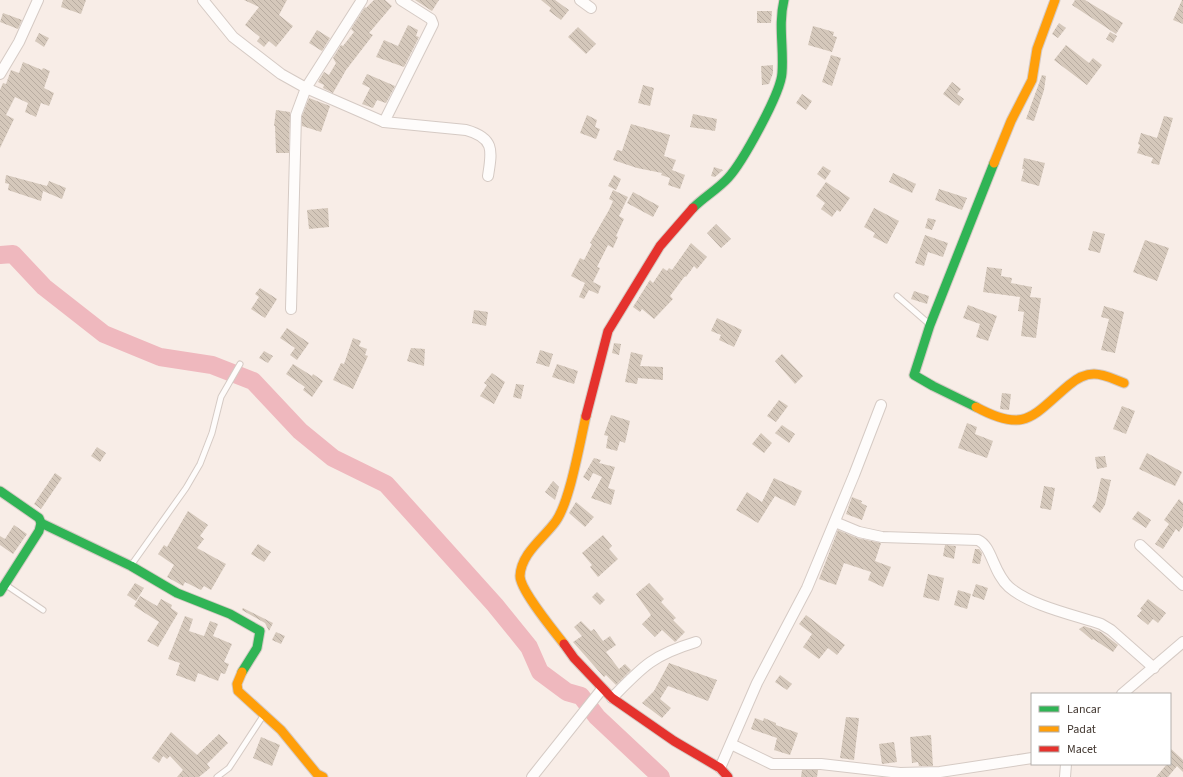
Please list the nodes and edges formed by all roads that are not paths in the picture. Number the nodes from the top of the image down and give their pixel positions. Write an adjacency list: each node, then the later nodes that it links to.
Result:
1 (38, 0): 10 (street)
2 (362, 0): 11 (street)
3 (401, 0): 8 (street)
4 (580, 0): 9 (street)
5 (784, 0): 31 (street)
6 (1055, 0): 16 (street)
7 (206, 1): 11 (street)
8 (413, 3): 12 (street)
9 (591, 8)
10 (0, 74)
11 (306, 88): 12 (street); 15 (street)
12 (384, 122): 13 (street)
13 (488, 176)
14 (897, 296): 16 (lane)
15 (290, 309)
16 (930, 325): 18 (street)
17 (240, 364): 24 (lane)
18 (1124, 383)
19 (881, 405): 21 (street)
20 (0, 491): 22 (street)
21 (834, 522): 30 (street); 35 (street)
22 (41, 523): 24 (street); 26 (street)
23 (1140, 545): 25 (street)
24 (131, 566): 34 (street)
25 (1183, 586)
26 (2, 588): 27 (lane)
27 (43, 610)
28 (696, 642): 33 (street)
29 (1183, 642): 30 (street)
30 (1154, 668): 32 (street)
31 (602, 689): 33 (street); 41 (street)
32 (1123, 693)
33 (612, 698): 38 (street)
34 (264, 713): 39 (lane); 40 (street)
35 (731, 744): 36 (street); 38 (street)
36 (1031, 758)
37 (1066, 765): 43 (street)
38 (720, 768): 42 (street)
39 (217, 777)
40 (323, 777)
41 (532, 777)
42 (728, 777)
43 (1065, 777)

